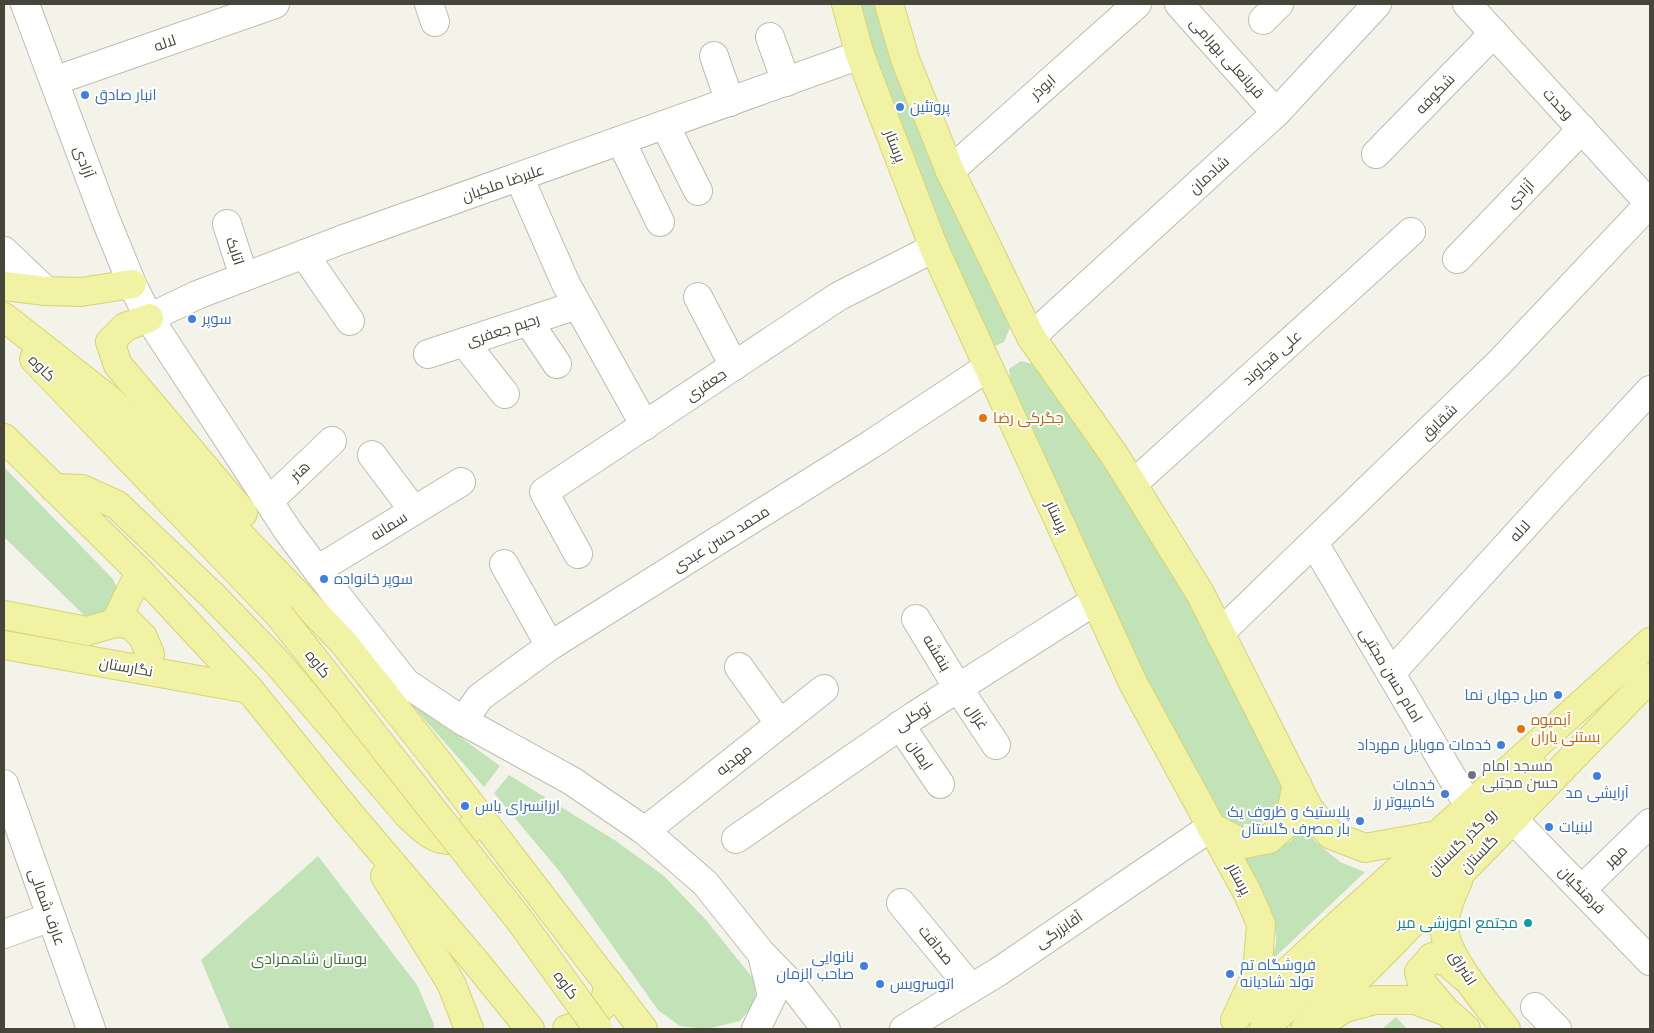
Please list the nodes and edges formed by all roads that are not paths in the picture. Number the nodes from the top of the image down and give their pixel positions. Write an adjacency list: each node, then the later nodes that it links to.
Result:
1 (25, 4): 13 (street, آزادی)
2 (275, 4): 13 (street, لاله)
3 (846, 4): 11 (main road, پرستار)
4 (1137, 4): 21 (street, ابوذر)
5 (1179, 4): 16 (street, قربانعلی بهرامی)
6 (1377, 4): 16 (street, شادمان)
7 (1467, 4): 9 (street, وحدت)
8 (894, 6): 21 (main road)
9 (1494, 33): 18 (street, وحدت); 20 (street, شکوفه)
10 (770, 37): 14 (street)
11 (860, 55): 14 (street, علیرضا ملکیان); 28 (main road, پرستار)
12 (714, 56): 15 (street)
13 (54, 81): 33 (street, آزادی)
14 (786, 82): 15 (street, علیرضا ملکیان)
15 (730, 102): 17 (street, علیرضا ملکیان)
16 (1276, 113): 43 (street, شادمان)
17 (665, 125): 19 (street, علیرضا ملکیان); 23 (street)
18 (1582, 130): 24 (street, وحدت); 31 (street, آزادی)
19 (620, 141): 22 (street, علیرضا ملکیان); 25 (street)
20 (1376, 154)
21 (950, 171): 43 (main road)
22 (519, 177): 30 (street, علیرضا ملکیان); 37 (street)
23 (698, 192)
24 (1650, 203): 60 (street, شقایق)
25 (660, 222)
26 (227, 224): 32 (street, اتابک)
27 (1411, 232): 56 (street, علی قجاوند)
28 (934, 248): 47 (street, جعفری); 48 (main road, پرستار)
29 (4, 250): 35 (street)
30 (304, 254): 32 (street, علیرضا ملکیان); 40 (street)
31 (1457, 259)
32 (244, 277): 39 (street, علیرضا ملکیان)
33 (132, 284): 35 (main road); 39 (street, آزادی)
34 (4, 286): 35 (main road)
35 (46, 291)
36 (698, 298): 47 (street)
37 (577, 305): 41 (street, رحیم جعفری); 51 (street)
38 (4, 318): 70 (main road)
39 (150, 318): 58 (street, آزادی); 70 (main road)
40 (350, 321)
41 (528, 322): 44 (street, رحیم جعفری); 46 (street)
42 (4, 329): 118 (main road, کاوه, bridge)
43 (1032, 337): 56 (main road)
44 (464, 342): 45 (street, رحیم جعفری); 50 (street)
45 (428, 354)
46 (557, 364)
47 (734, 366): 51 (street, جعفری)
48 (988, 367): 65 (main road, پرستار); 73 (street, محمد حسن عبدی)
49 (1650, 390): 76 (street, لاله)
50 (505, 394)
51 (645, 426): 61 (street, جعفری)
52 (4, 438): 57 (main road)
53 (332, 441): 58 (street, هنر)
54 (372, 455): 59 (street)
55 (461, 482): 59 (street, سمانه)
56 (1133, 484): 69 (main road)
57 (54, 488): 64 (main road); 89 (main road)
58 (269, 501): 63 (street, آزادی)
59 (414, 511): 63 (street, سمانه)
60 (1314, 543): 69 (street, شقایق); 76 (street, امام حسن مجتبی)
61 (578, 554)
62 (504, 564): 73 (street)
63 (317, 570): 81 (street, آزادی)
64 (140, 572): 68 (main road); 79 (main road)
65 (1095, 602): 78 (street, توکلی); 93 (main road, پرستار)
66 (4, 616): 68 (main road)
67 (916, 618): 78 (street, بنفشه)
68 (116, 623): 75 (main road)
69 (1220, 633): 87 (main road)
70 (342, 641): 89 (main road)
71 (1650, 644): 88 (main road); 122 (main road, رو گذر گلستان)
72 (4, 645): 75 (main road, نگارستان)
73 (550, 646): 81 (street, محمد حسن عبدی)
74 (739, 667): 82 (street)
75 (143, 670): 79 (main road, نگارستان)
76 (1391, 673): 88 (street, امام حسن مجتبی)
77 (1650, 678): 91 (main road, گلستان)
78 (958, 688): 83 (street, توکلی); 84 (street, غزال)
79 (249, 689): 90 (main road)
80 (824, 689): 82 (street, مهدیه)
81 (463, 721): 94 (street, آزادی)
82 (780, 724): 94 (street, مهدیه)
83 (900, 725): 86 (street, ایمان); 97 (street, توکلی)
84 (996, 745)
85 (4, 784): 95 (street, عارف شمالی)
86 (940, 784)
87 (1297, 784): 93 (main road); 96 (main road)
88 (1469, 806): 96 (main road)
89 (473, 807): 105 (main road)
90 (348, 812): 109 (main road); 114 (main road)
91 (1513, 819): 98 (main road, گلستان); 99 (street, فرهنگیان)
92 (1650, 824): 99 (street, مهر)
93 (1211, 827): 107 (street, آقابزرگی); 111 (main road, پرستار)
94 (645, 831): 103 (street, آزادی)
95 (11, 833): 101 (street, عارف شمالی)
96 (1437, 835): 111 (main road)
97 (736, 839)
98 (1462, 871): 106 (main road, اشراق); 123 (main road, گلستان)
99 (1582, 889): 104 (street, فرهنگیان)
100 (901, 902): 107 (street, صداقت)
101 (51, 917): 102 (street); 113 (street, عارف شمالی)
102 (4, 934)
103 (761, 953): 119 (street); 120 (street, آزادی)
104 (1650, 961)
105 (609, 984): 112 (main road); 117 (main road)
106 (1473, 985): 110 (main road); 125 (main road, اشراق)
107 (971, 988): 121 (street, آقابزرگی)
108 (1535, 1007): 126 (street)
109 (512, 1008): 115 (main road); 116 (main road)
110 (1456, 1020): 124 (main road)
111 (1230, 1024)
112 (644, 1028)
113 (91, 1029)
114 (469, 1029)
115 (530, 1029)
116 (558, 1029)
117 (567, 1029)
118 (598, 1029)
119 (756, 1029)
120 (826, 1029)
121 (904, 1029)
122 (1264, 1029)
123 (1305, 1029)
124 (1312, 1029)
125 (1506, 1029)
126 (1557, 1029)

